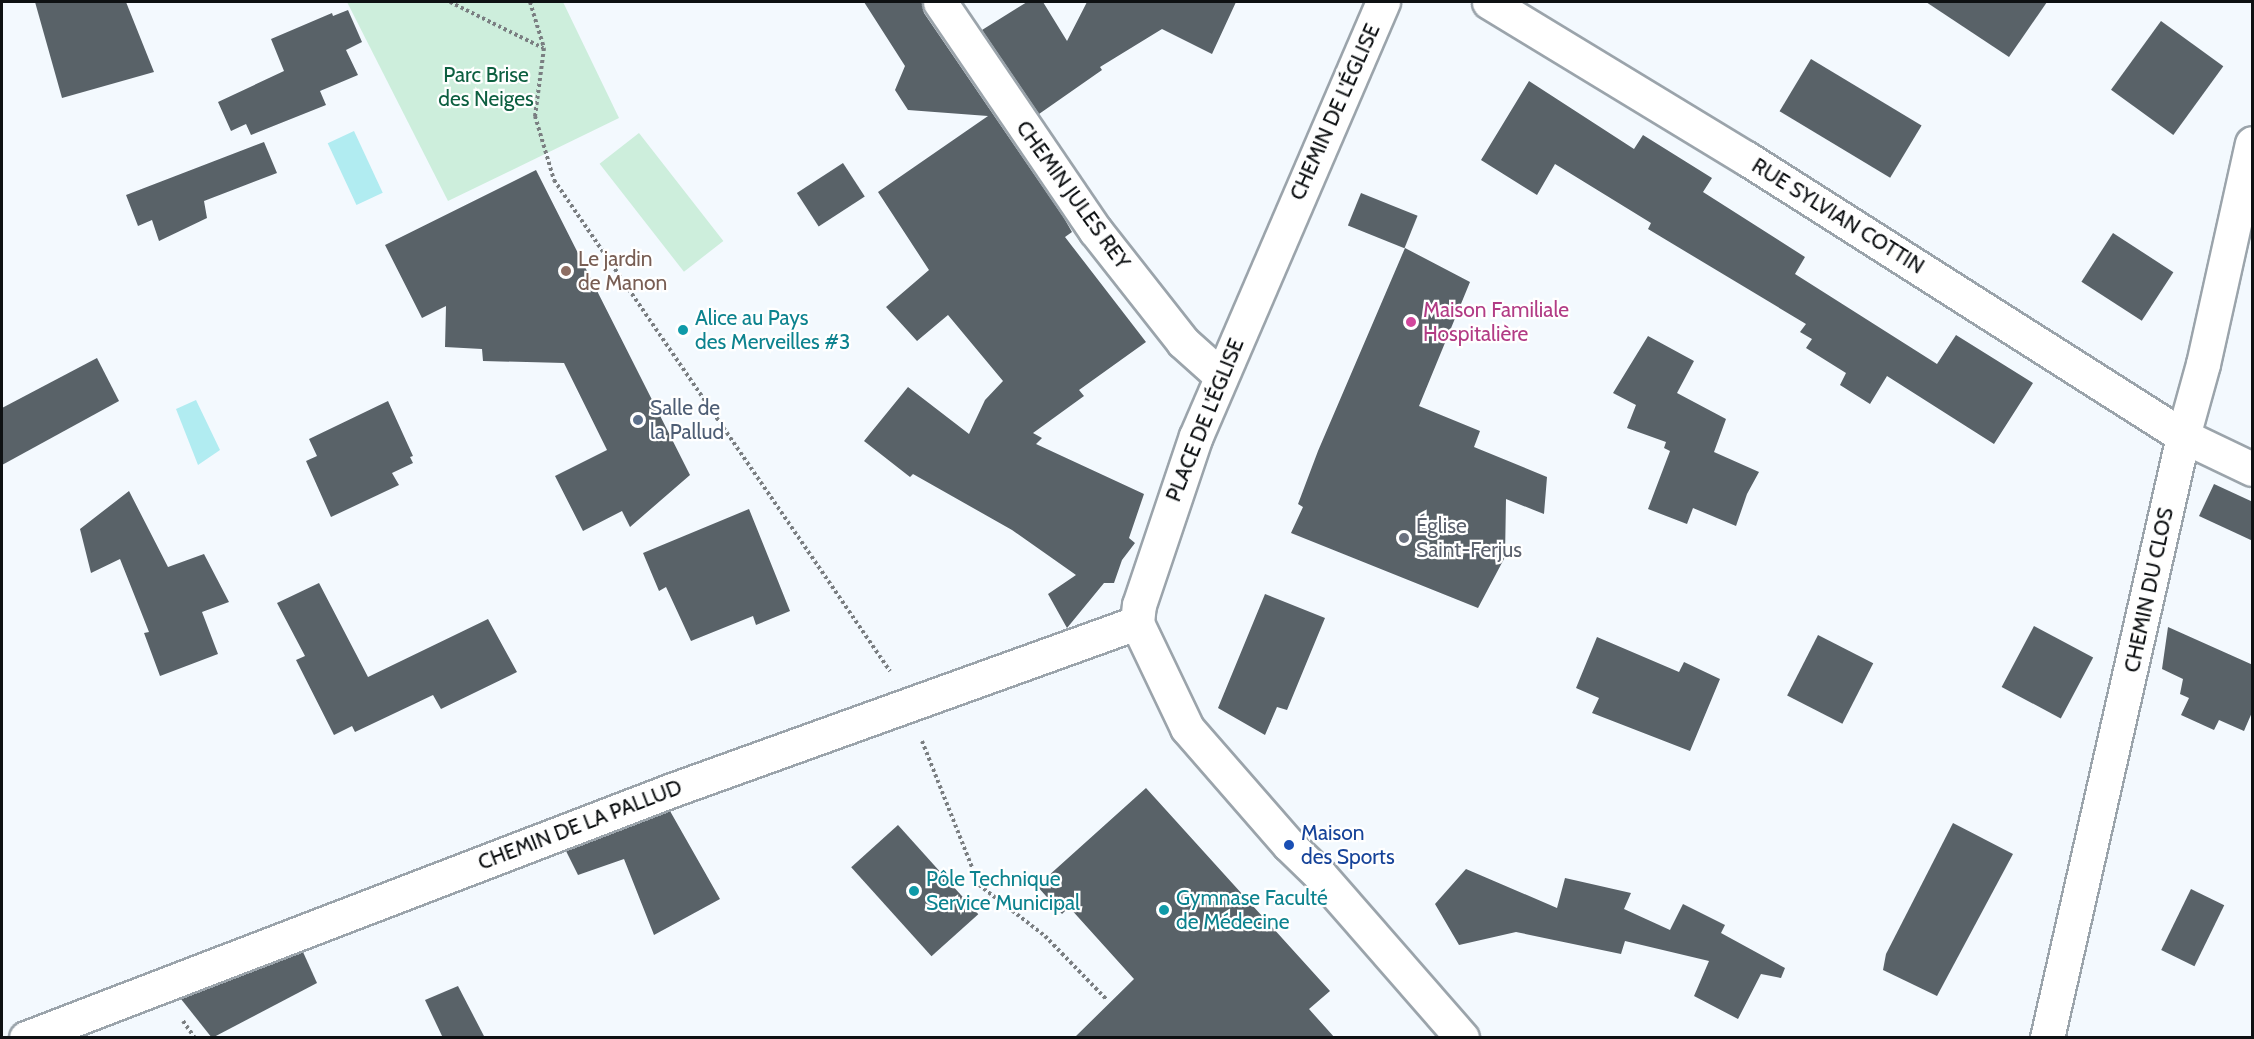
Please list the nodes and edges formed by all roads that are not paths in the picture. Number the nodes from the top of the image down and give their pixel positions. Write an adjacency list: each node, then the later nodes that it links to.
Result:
1 (940, 2): 6 (street, CHEMIN JULES REY)
2 (1383, 2): 5 (street, CHEMIN DE L'ÉGLISE)
3 (1489, 2): 7 (street, RUE SYLVIAN COTTIN)
4 (2253, 143): 7 (street, CHEMIN DU CLOS)
5 (1286, 222): 6 (street, PLACE DE L'ÉGLISE)
6 (1221, 375): 9 (street, PLACE DE L'ÉGLISE)
7 (2183, 436): 8 (street, RUE SYLVIAN COTTIN); 12 (street, CHEMIN DU CLOS)
8 (2253, 469)
9 (1137, 623): 10 (street, CHEMIN DE LA PALLUD); 11 (street)
10 (26, 1038)
11 (1462, 1038)
12 (2047, 1038)

